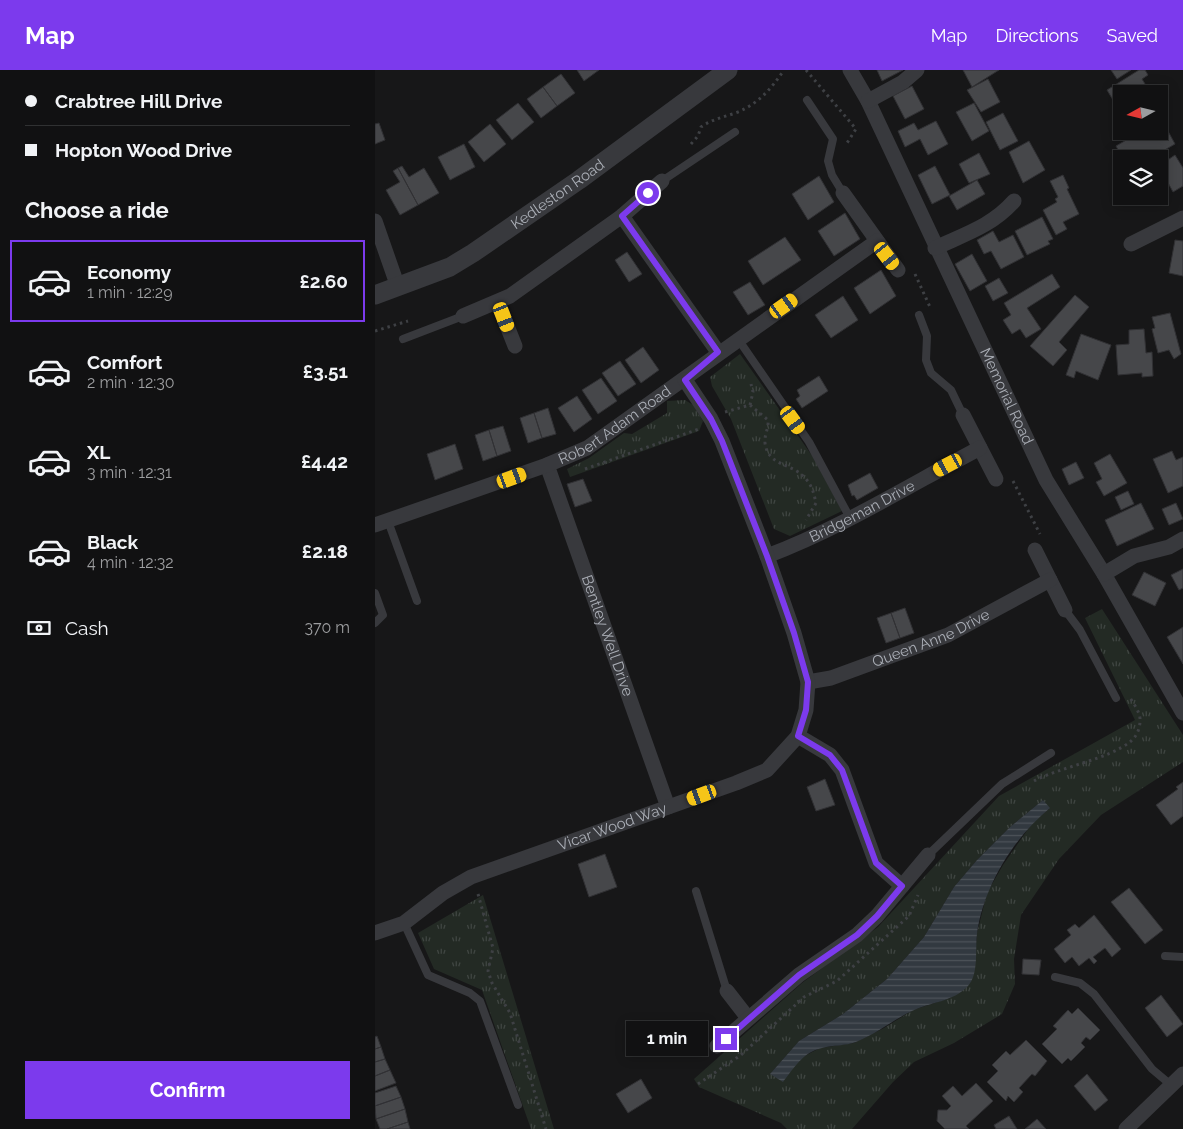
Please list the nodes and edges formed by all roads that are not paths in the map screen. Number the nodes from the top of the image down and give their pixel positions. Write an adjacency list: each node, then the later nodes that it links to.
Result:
1 (728, 70): 17 (street, Kedleston Road)
2 (850, 70): 5 (street, Memorial Road)
3 (917, 70): 5 (street)
4 (807, 100): 8 (lane)
5 (868, 101): 15 (street, Memorial Road)
6 (735, 132): 7 (lane)
7 (662, 181): 10 (street)
8 (843, 193): 13 (street)
9 (1014, 201): 15 (street)
10 (622, 216): 19 (street); 25 (street)
11 (1183, 218): 14 (street)
12 (375, 220): 17 (street)
13 (877, 241): 16 (street); 23 (street, Robert Adam Road)
14 (1131, 244)
15 (935, 248): 36 (street, Memorial Road)
16 (905, 270)
17 (398, 287): 18 (street, Kedleston Road)
18 (375, 295)
19 (498, 303): 21 (street); 24 (street)
20 (919, 314): 27 (lane)
21 (463, 316): 22 (lane)
22 (403, 339)
23 (738, 339): 25 (street, Robert Adam Road); 31 (lane)
24 (515, 346)
25 (718, 352): 26 (street, Robert Adam Road)
26 (685, 380): 29 (street, Robert Adam Road); 35 (street, Vicar Wood Way)
27 (963, 416): 28 (street)
28 (980, 448): 30 (street); 31 (street, Bridgeman Drive)
29 (547, 465): 32 (street, Robert Adam Road); 47 (street, Bentley Well Drive)
30 (1003, 478)
31 (851, 518): 35 (street, Bridgeman Drive)
32 (378, 524): 39 (lane)
33 (1183, 539): 36 (street)
34 (1038, 545): 37 (street)
35 (767, 556): 42 (street, Vicar Wood Way)
36 (1104, 574): 44 (street, Memorial Road)
37 (1050, 580): 40 (street); 42 (street, Queen Anne Drive)
38 (375, 594): 41 (lane)
39 (417, 602)
40 (1065, 610): 43 (lane)
41 (375, 623)
42 (808, 682): 45 (street, Vicar Wood Way)
43 (1116, 698)
44 (1183, 714)
45 (798, 736): 47 (street, Vicar Wood Way); 49 (street)
46 (1051, 752): 48 (lane)
47 (668, 807): 51 (street, Vicar Wood Way)
48 (928, 855): 49 (street)
49 (902, 886): 57 (street)
50 (696, 891): 56 (lane)
51 (404, 924): 52 (street, Vicar Wood Way); 61 (lane)
52 (375, 933)
53 (1165, 956): 54 (lane)
54 (1183, 957)
55 (1055, 976): 60 (lane)
56 (727, 991): 57 (street)
57 (748, 1018): 58 (street)
58 (717, 1046)
59 (1183, 1074): 60 (street)
60 (1171, 1085): 62 (street)
61 (518, 1105)
62 (1126, 1129)

